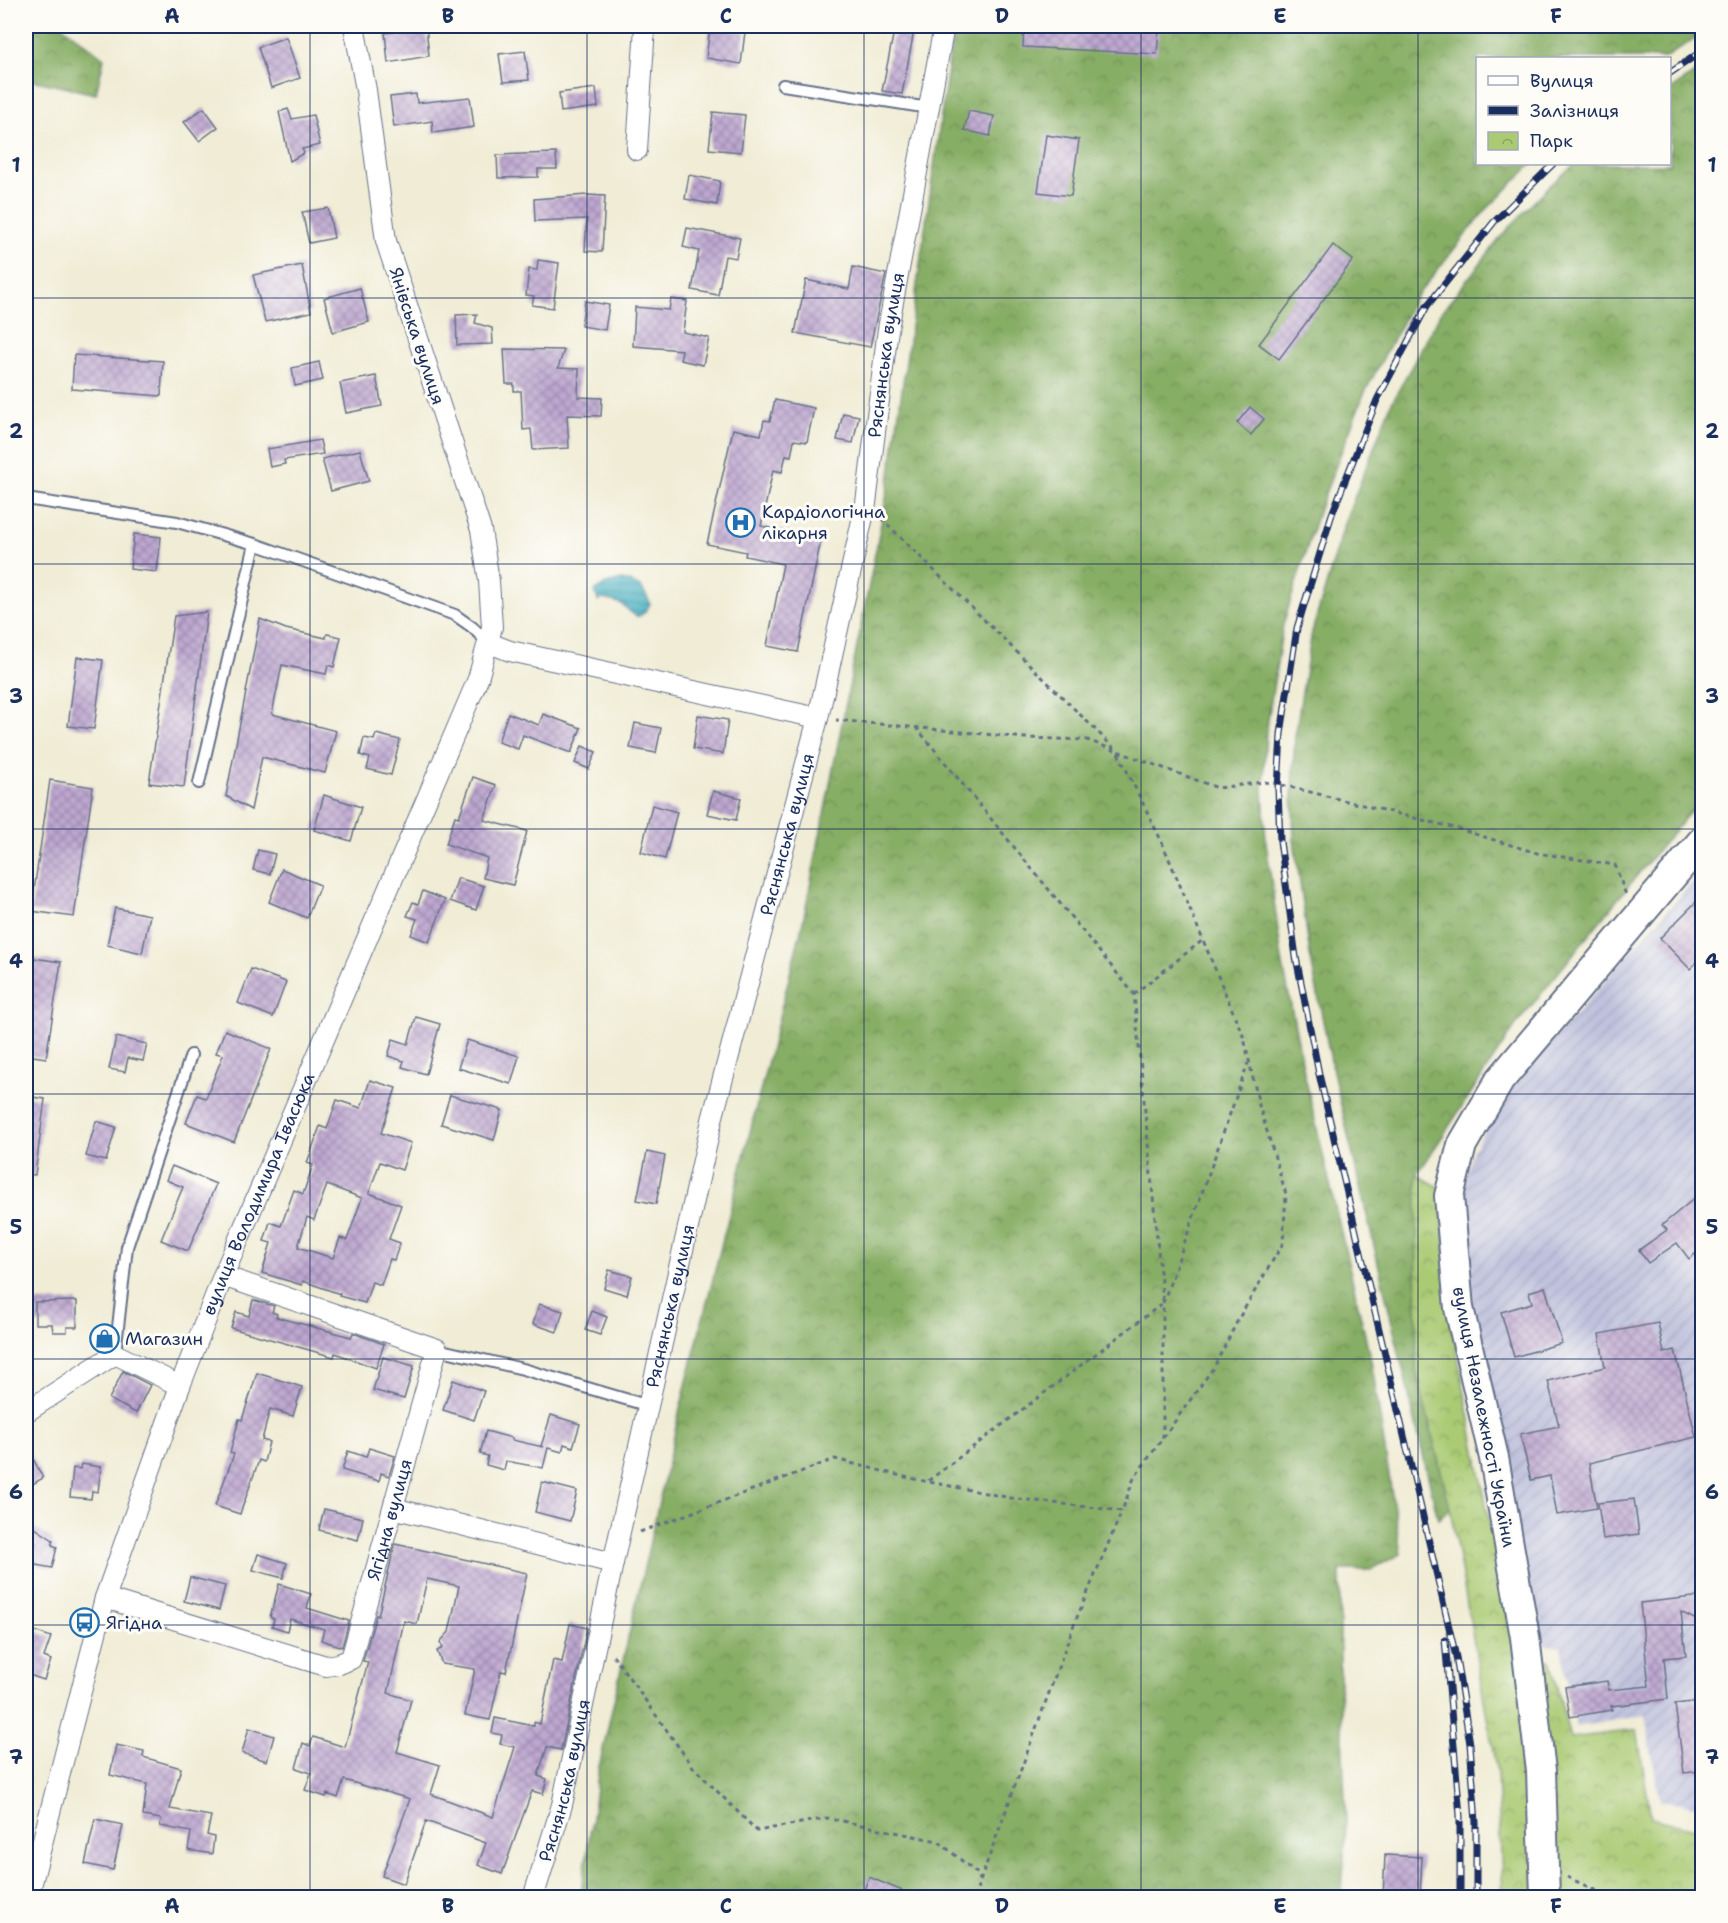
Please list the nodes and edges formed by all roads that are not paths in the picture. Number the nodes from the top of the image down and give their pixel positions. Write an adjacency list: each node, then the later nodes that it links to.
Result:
1 (354, 26): 9 (street, Янівська вулиця)
2 (645, 26): 6 (street)
3 (944, 26): 5 (street, Ряснянська вулиця)
4 (783, 85): 5 (lane)
5 (929, 108): 10 (street, Ряснянська вулиця)
6 (637, 150)
7 (26, 499): 8 (lane)
8 (255, 544): 9 (lane); 11 (lane)
9 (489, 643): 10 (street); 14 (street, вулиця Володимира Івасюка)
10 (818, 718): 18 (street, Ряснянська вулиця)
11 (199, 783)
12 (1702, 841): 25 (main road, вулиця Незалежності України)
13 (191, 1056): 16 (lane)
14 (223, 1276): 15 (street); 17 (street, вулиця Володимира Івасюка)
15 (437, 1349): 18 (lane); 20 (street, Ягідна вулиця)
16 (115, 1354): 17 (street); 19 (street)
17 (180, 1386): 22 (street, вулиця Володимира Івасюка)
18 (649, 1406): 21 (street, Ряснянська вулиця)
19 (26, 1412)
20 (393, 1508): 21 (street); 22 (street, Ягідна вулиця)
21 (613, 1563): 24 (street, Ряснянська вулиця)
22 (105, 1598): 23 (street, вулиця Володимира Івасюка)
23 (28, 1898)
24 (533, 1898)
25 (1545, 1898)

